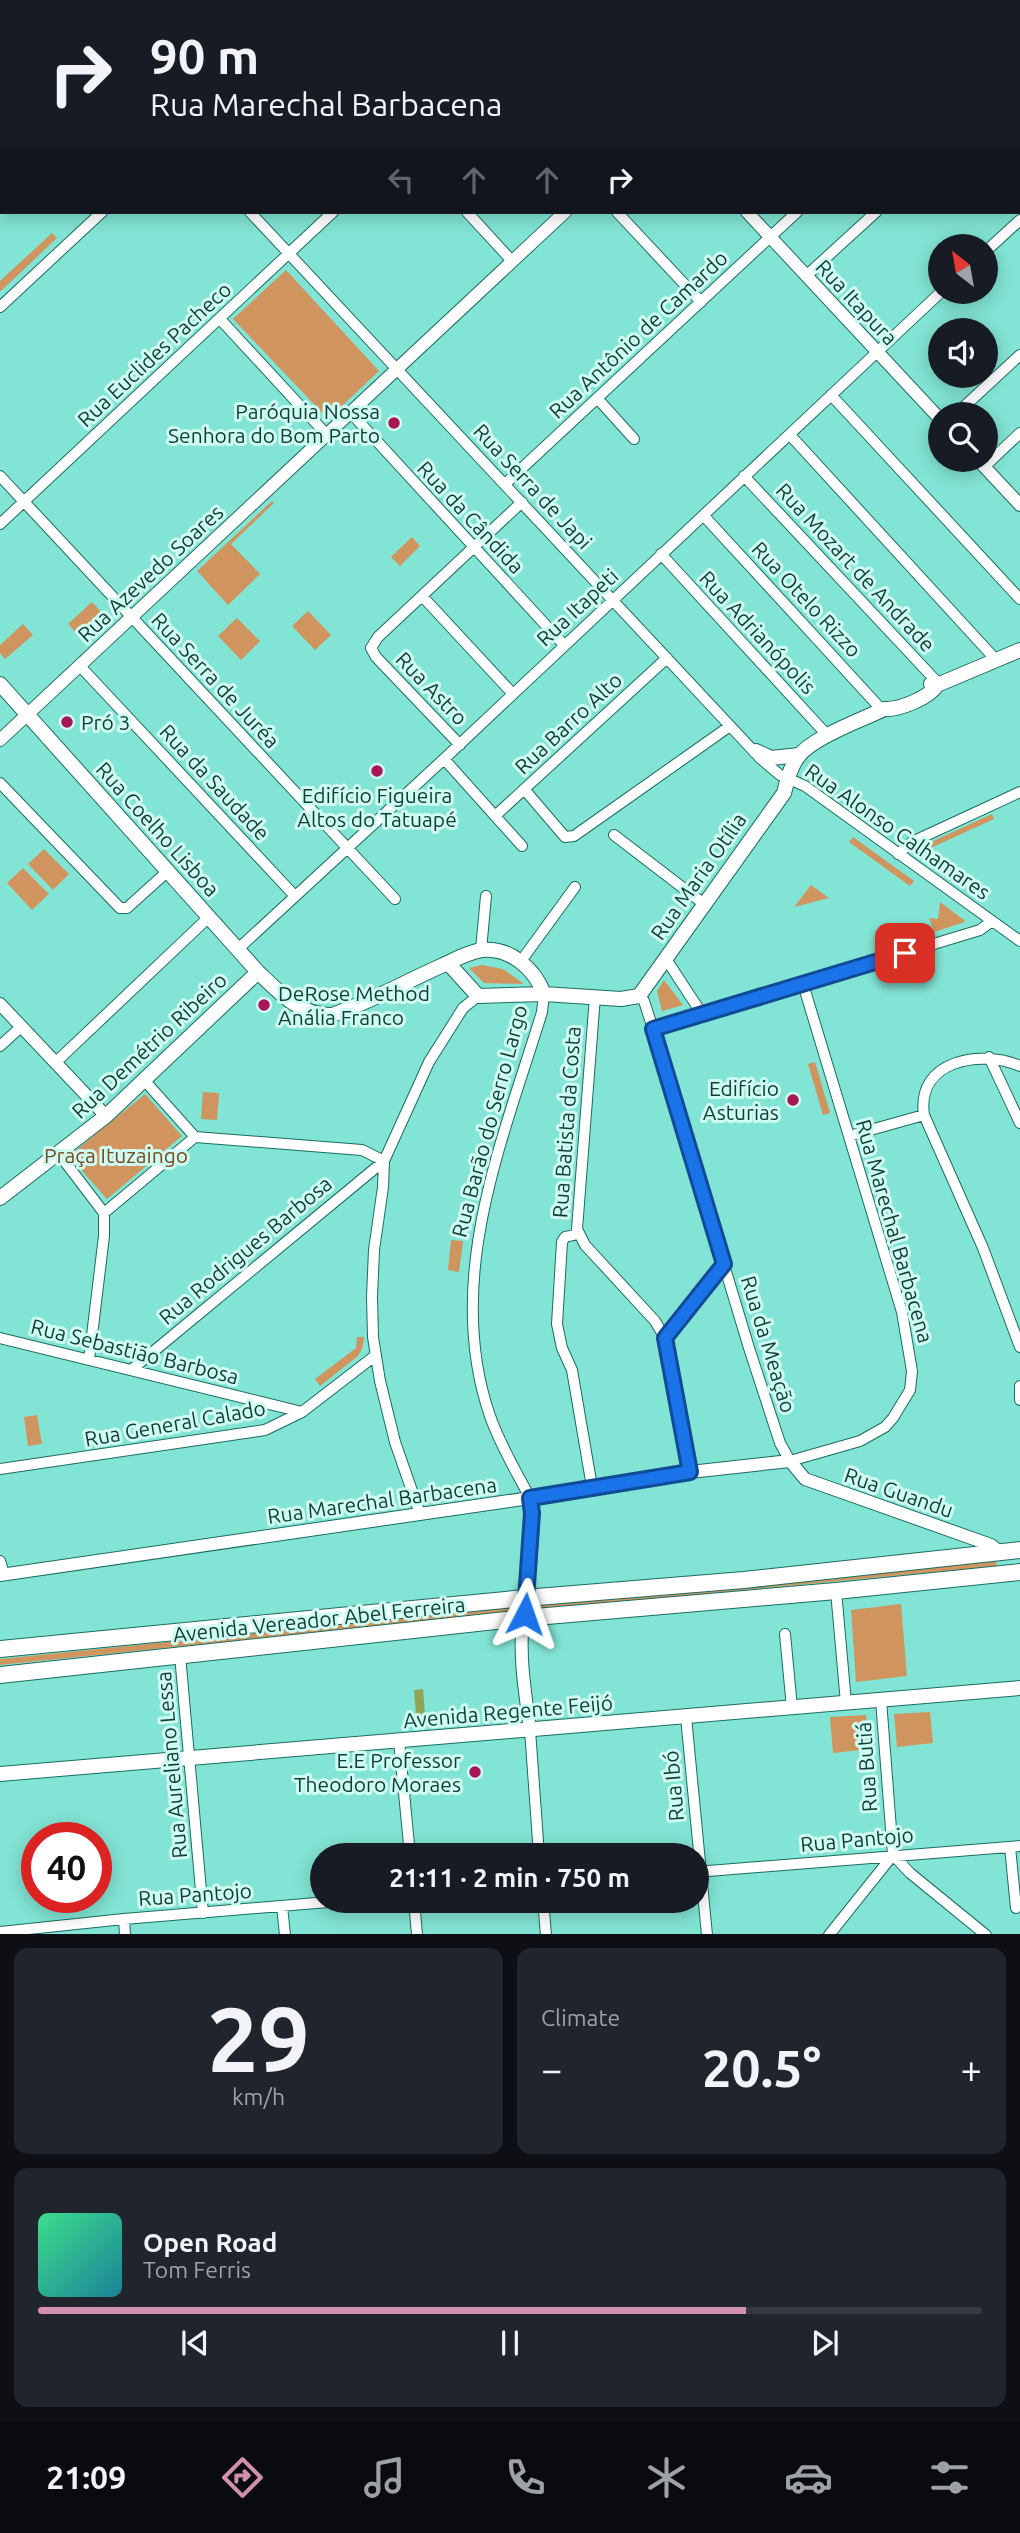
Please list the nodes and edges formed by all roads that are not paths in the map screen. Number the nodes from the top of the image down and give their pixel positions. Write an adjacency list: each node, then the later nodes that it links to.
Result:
1 (100, 214): 18 (street)
2 (252, 214): 13 (street)
3 (331, 214): 13 (street, Rua Euclides Pacheco)
4 (469, 214): 14 (street)
5 (563, 214): 14 (street)
6 (619, 214): 16 (street)
7 (749, 214): 11 (street, Rua Itapura)
8 (795, 214): 11 (street, Rua Antônio de Camardo)
9 (874, 214): 15 (street)
10 (1020, 220): 12 (street)
11 (770, 237): 15 (street, Rua Itapura); 16 (street, Rua Antônio de Camardo)
12 (998, 240)
13 (289, 254): 19 (street, Rua Euclides Pacheco); 22 (street, Rua Serra de Japi)
14 (512, 261): 22 (street)
15 (806, 275): 20 (street, Rua Itapura)
16 (701, 302): 24 (street, Rua Antônio de Camardo)
17 (929, 304): 20 (street, Rua Itapeti)
18 (0, 307)
19 (220, 319): 29 (street); 37 (street, Rua Euclides Pacheco)
20 (877, 352): 23 (street, Rua Itapeti); 26 (street, Rua Itapura)
21 (1020, 355): 25 (street)
22 (398, 368): 27 (street, Rua Azevedo Soares); 36 (street, Rua Serra de Japi)
23 (831, 395): 30 (street, Rua Itapeti); 46 (street)
24 (597, 398): 31 (street); 36 (street, Rua Antônio de Camardo)
25 (969, 402)
26 (928, 406)
27 (351, 413): 29 (street, Rua Azevedo Soares); 42 (street, Rua da Cândida)
28 (1020, 433): 32 (street)
29 (327, 435): 47 (street, Rua Azevedo Soares)
30 (790, 435): 35 (street, Rua Itapeti); 51 (street)
31 (634, 439)
32 (998, 450)
33 (989, 472): 39 (street)
34 (0, 476): 37 (street, Rua Serra de Juréa)
35 (744, 476): 40 (street, Rua Itapeti); 54 (street, Rua Mozart de Andrade)
36 (505, 484): 38 (street, Rua Serra de Japi)
37 (24, 502): 41 (street, Rua Euclides Pacheco); 47 (street, Rua Serra de Juréa)
38 (522, 502): 42 (street); 45 (street, Rua Serra de Japi)
39 (1020, 505)
40 (704, 516): 43 (street, Rua Itapeti); 56 (street, Rua Otelo Rizzo)
41 (0, 524)
42 (473, 548): 44 (street); 48 (street, Rua da Cândida)
43 (661, 554): 45 (street, Rua Itapeti); 59 (street, Rua Adrianópolis)
44 (422, 596): 55 (street); 61 (street, Rua Astro)
45 (613, 599): 48 (street, Rua Itapeti); 50 (street, Rua Serra de Japi)
46 (1020, 599)
47 (131, 617): 52 (street, Rua Azevedo Soares); 72 (street, Rua Serra de Juréa)
48 (564, 645): 55 (street, Rua Itapeti)
49 (1020, 650): 51 (main road)
50 (667, 657): 58 (street, Rua Serra de Japi); 67 (street, Rua Barro Alto)
51 (997, 661): 54 (main road)
52 (79, 666): 57 (street, Rua Azevedo Soares); 76 (street, Rua da Saudade)
53 (0, 684): 57 (main road, Rua Coelho Lisboa)
54 (938, 685): 56 (main road)
55 (513, 694): 61 (street, Rua Itapeti)
56 (883, 710): 59 (main road)
57 (27, 715): 60 (street, Rua Azevedo Soares); 74 (main road, Rua Coelho Lisboa)
58 (730, 726): 62 (street, Rua Serra de Japi); 67 (street)
59 (828, 736): 63 (main road)
60 (0, 740)
61 (460, 745): 64 (street, Rua Itapeti)
62 (756, 751): 63 (main road); 65 (street, Rua Serra de Japi)
63 (799, 755): 65 (main road, Rua Maria Otília)
64 (444, 760): 69 (street); 72 (street, Rua Itapeti)
65 (788, 778): 73 (street, Rua Alonso Calhamares); 79 (main road, Rua Maria Otília)
66 (0, 783): 74 (street)
67 (524, 789): 69 (street, Rua Barro Alto)
68 (1020, 792): 73 (street)
69 (495, 816): 71 (street)
70 (614, 835): 79 (street)
71 (522, 846)
72 (347, 848): 76 (street, Rua Itapeti); 78 (street, Rua Serra de Juréa)
73 (898, 854): 81 (street, Rua Alonso Calhamares)
74 (168, 871): 80 (main road, Rua Coelho Lisboa)
75 (575, 887): 86 (street)
76 (295, 895): 83 (street, Rua Itapeti)
77 (486, 896): 84 (street)
78 (395, 899)
79 (704, 904): 85 (main road, Rua Maria Otília)
80 (209, 917): 83 (main road, Rua Coelho Lisboa); 100 (street)
81 (992, 921): 82 (street, Rua Alonso Calhamares); 89 (street)
82 (1020, 941)
83 (237, 949): 88 (main road, Rua Coelho Lisboa)
84 (481, 950): 86 (main road); 87 (main road)
85 (666, 959): 93 (main road, Rua Maria Otília); 95 (street)
86 (521, 961): 90 (main road, Rua Barão do Serro Largo)
87 (448, 963): 88 (main road); 91 (main road)
88 (258, 972): 102 (main road, Rua Demétrio Ribeiro)
89 (803, 984): 95 (street); 106 (street, Rua Marechal Barbacena)
90 (544, 994): 91 (main road); 92 (main road); 127 (street, Rua Barão do Serro Largo)
91 (478, 996): 109 (street)
92 (595, 996): 93 (main road); 112 (street, Rua Batista da Costa)
93 (639, 996): 97 (street, Rua da Meação)
94 (0, 1004): 96 (street)
95 (702, 1014): 97 (street)
96 (21, 1027): 98 (street); 100 (street)
97 (653, 1029): 113 (street, Rua da Meação)
98 (0, 1046)
99 (989, 1057): 101 (street); 103 (street); 105 (street)
100 (55, 1063): 104 (street)
101 (1020, 1066)
102 (144, 1080): 104 (main road, Rua Demétrio Ribeiro); 107 (street)
103 (924, 1115): 106 (street); 116 (street)
104 (106, 1116): 108 (main road, Rua Demétrio Ribeiro)
105 (1020, 1123)
106 (849, 1136): 123 (street, Rua Marechal Barbacena)
107 (195, 1137): 109 (street); 111 (street)
108 (59, 1154): 110 (main road, Rua Demétrio Ribeiro); 111 (street)
109 (384, 1161): 117 (street); 119 (street, Rua Rodrigues Barbosa)
110 (0, 1198)
111 (104, 1213): 118 (street)
112 (578, 1234): 115 (street); 126 (street, Rua Batista da Costa)
113 (724, 1264): 115 (street); 123 (street, Rua da Meação)
114 (0, 1338): 118 (street, Rua Sebastião Barbosa)
115 (665, 1338): 125 (street)
116 (1020, 1347)
117 (376, 1355): 122 (street, Rua General Calado); 128 (street)
118 (89, 1360): 119 (street, Rua Sebastião Barbosa)
119 (131, 1370): 122 (street, Rua Sebastião Barbosa)
120 (1020, 1386): 121 (street)
121 (1020, 1400)
122 (302, 1412): 124 (street, Rua General Calado)
123 (790, 1461): 125 (street, Rua Marechal Barbacena); 130 (street, Rua Guandu)
124 (0, 1469)
125 (690, 1472): 126 (street, Rua Marechal Barbacena)
126 (592, 1487): 127 (street, Rua Marechal Barbacena)
127 (530, 1498): 128 (street, Rua Marechal Barbacena); 135 (street)
128 (420, 1514): 133 (street, Rua Marechal Barbacena)
129 (1020, 1550): 130 (main road, Avenida Vereador Abel Ferreira)
130 (1001, 1553): 135 (main road, Avenida Vereador Abel Ferreira)
131 (0, 1561): 133 (street)
132 (1020, 1572): 134 (main road, Avenida Vereador Abel Ferreira)
133 (2, 1574)
134 (836, 1591): 136 (main road, Avenida Vereador Abel Ferreira); 143 (street)
135 (525, 1598): 136 (street); 138 (main road, Avenida Vereador Abel Ferreira)
136 (524, 1618): 139 (main road, Avenida Vereador Abel Ferreira); 146 (street)
137 (785, 1634): 144 (street)
138 (0, 1649)
139 (180, 1656): 140 (main road, Avenida Vereador Abel Ferreira); 148 (street, Rua Aureliano Lessa)
140 (0, 1675)
141 (1020, 1688): 142 (main road, Avenida Regente Feijó)
142 (881, 1700): 143 (main road, Avenida Regente Feijó); 154 (street, Rua Butiá)
143 (846, 1703): 144 (main road, Avenida Regente Feijó)
144 (792, 1708): 145 (main road, Avenida Regente Feijó)
145 (686, 1717): 146 (main road, Avenida Regente Feijó); 152 (street, Rua Ibó)
146 (530, 1730): 147 (main road, Avenida Regente Feijó); 151 (street)
147 (399, 1741): 148 (main road, Avenida Regente Feijó); 150 (street)
148 (191, 1758): 149 (main road, Avenida Regente Feijó); 159 (street, Rua Aureliano Lessa)
149 (0, 1773)
150 (409, 1843)
151 (538, 1843)
152 (696, 1843)
153 (1015, 1847): 154 (street, Rua Pantojo); 158 (street)
154 (893, 1855): 155 (street, Rua Pantojo); 170 (street); 171 (street)
155 (709, 1871)
156 (310, 1904): 157 (street, Rua Pantojo)
157 (282, 1906): 159 (street, Rua Pantojo); 166 (street)
158 (1016, 1908)
159 (203, 1913): 163 (street, Rua Pantojo)
160 (415, 1913): 167 (street)
161 (545, 1913): 168 (street)
162 (704, 1913): 169 (street, Rua Ibó)
163 (124, 1919): 164 (street, Rua Pantojo); 165 (street)
164 (0, 1932)
165 (125, 1934)
166 (285, 1934)
167 (417, 1934)
168 (547, 1934)
169 (707, 1934)
170 (829, 1934)
171 (986, 1934)

